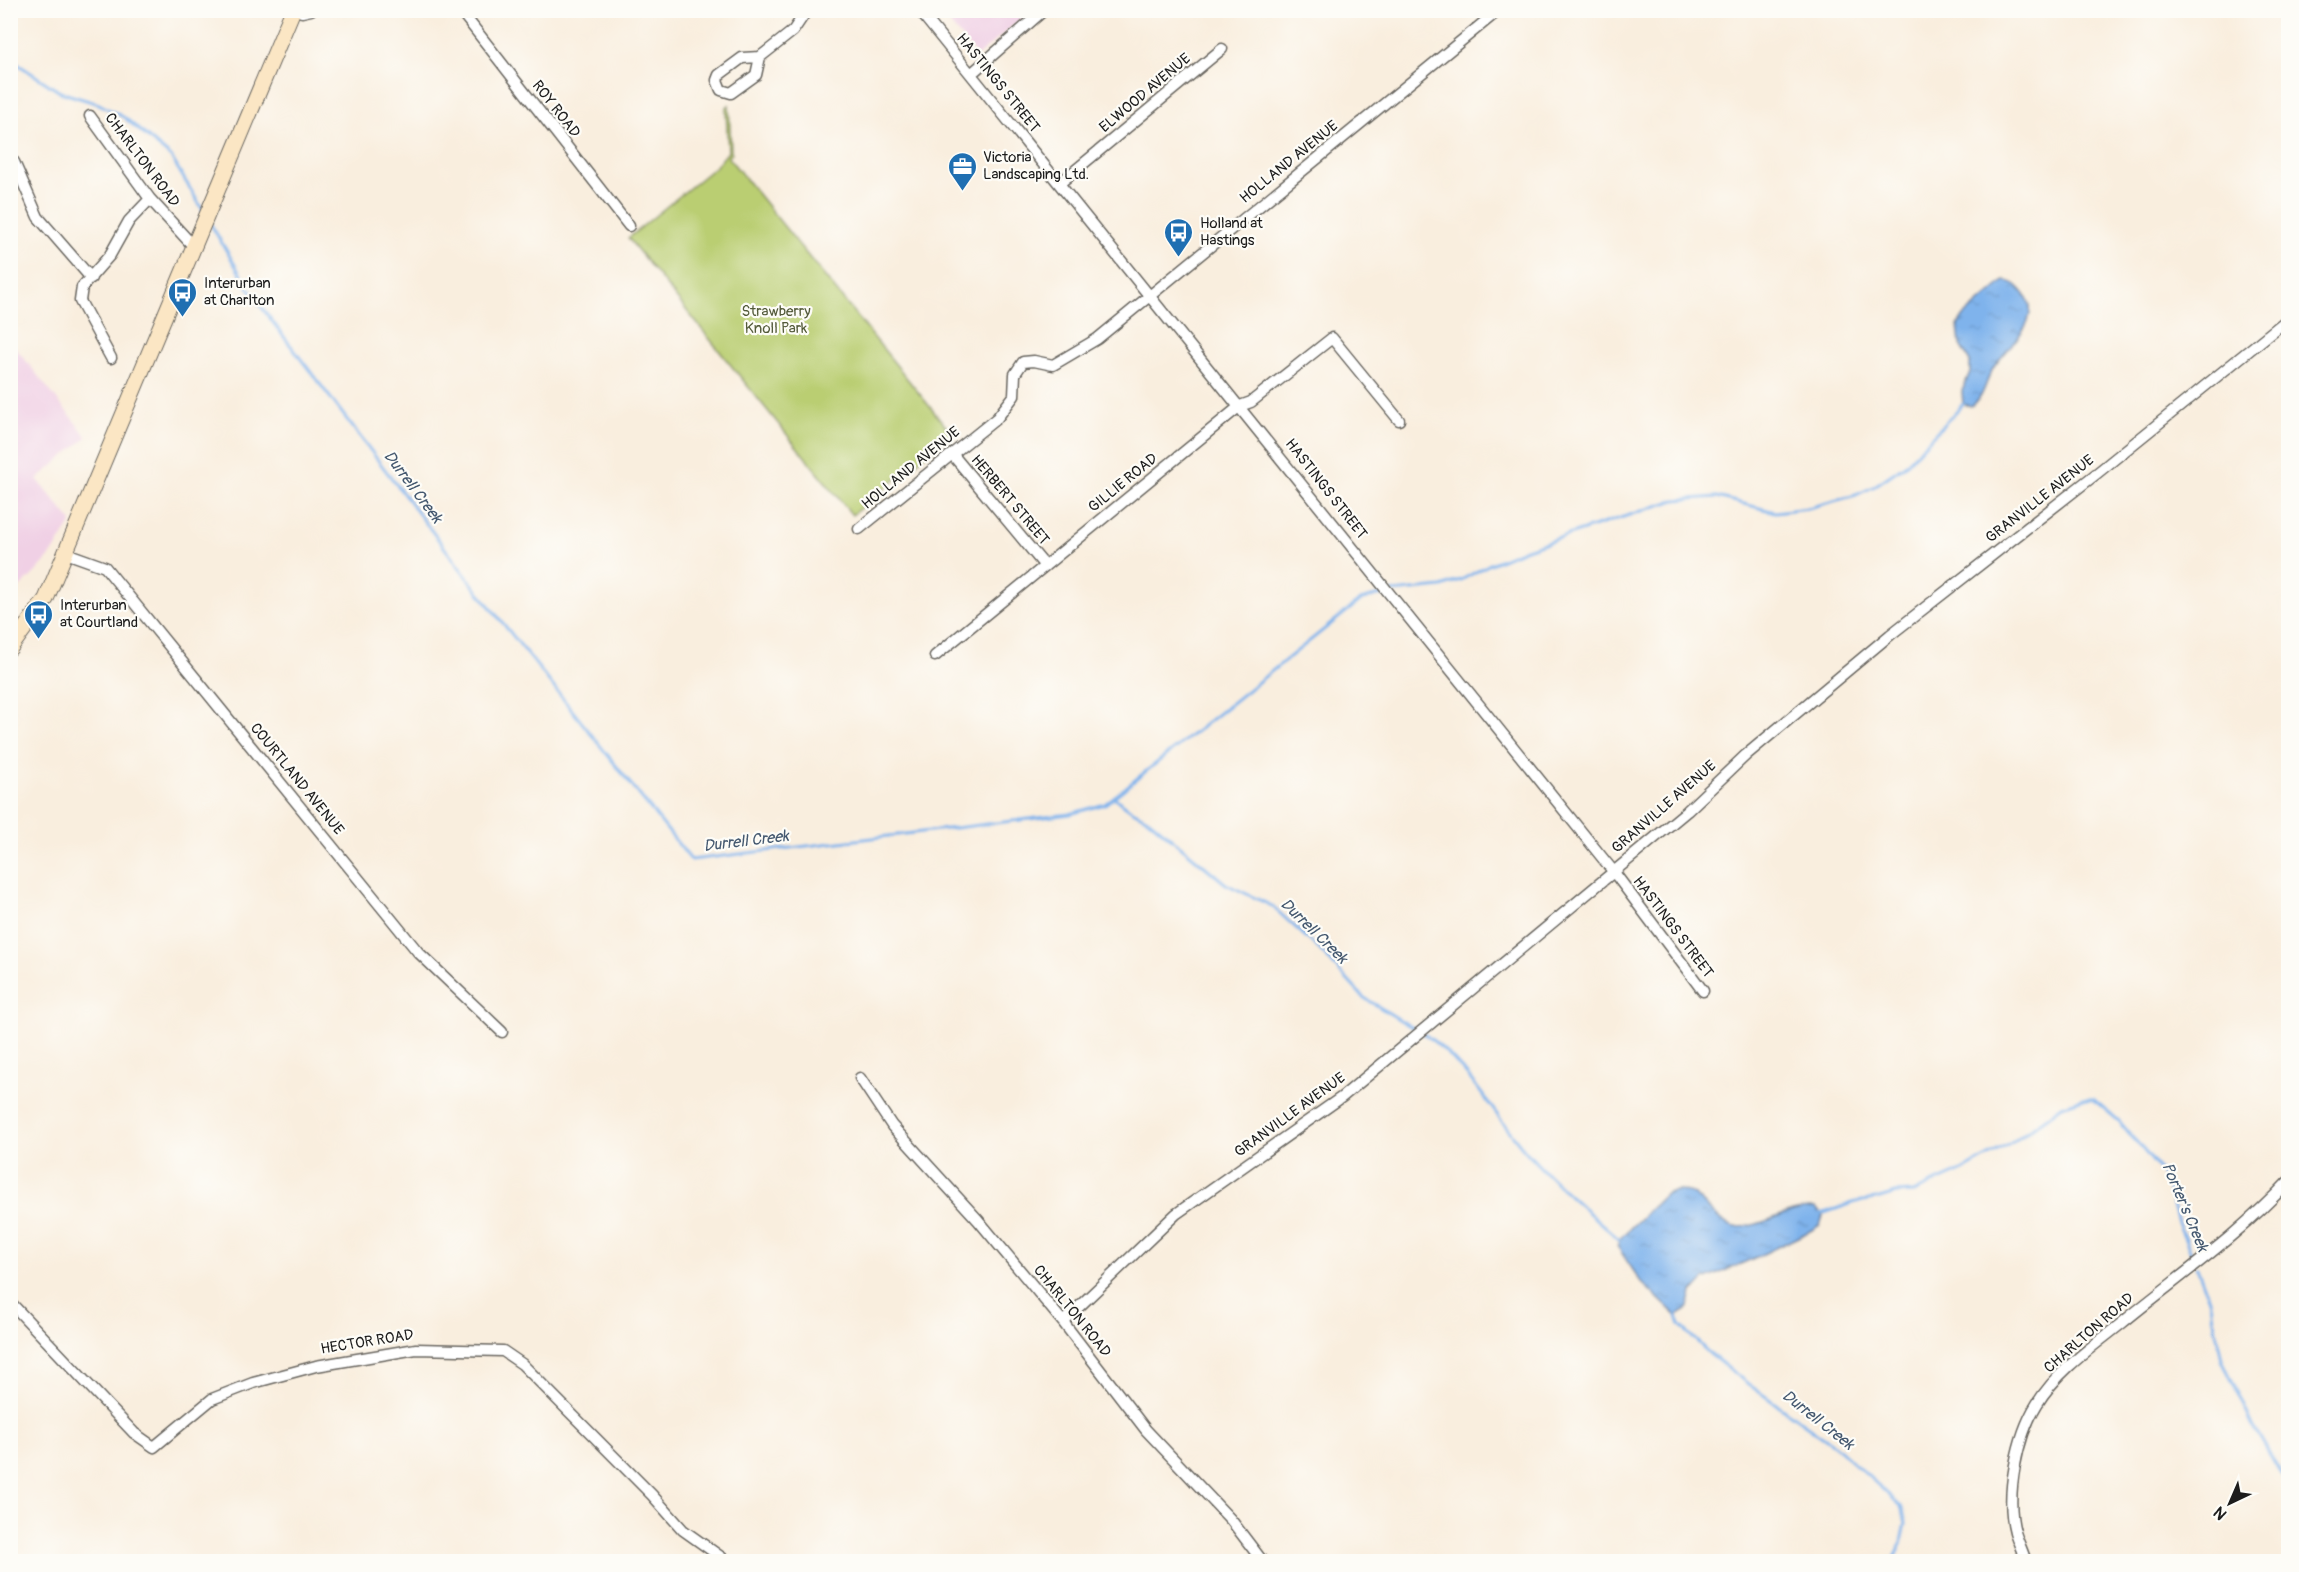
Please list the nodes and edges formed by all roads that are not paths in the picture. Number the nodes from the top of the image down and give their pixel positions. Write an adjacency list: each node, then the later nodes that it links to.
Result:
1 (295, 10): 2 (street); 16 (main road)
2 (311, 10)
3 (459, 10): 15 (street, ROY ROAD)
4 (807, 10): 9 (street)
5 (919, 10): 10 (street, HASTINGS STREET)
6 (1044, 10): 10 (street)
7 (1499, 10): 18 (street, HOLLAND AVENUE)
8 (1222, 49): 13 (street, ELWOOD AVENUE)
9 (760, 57)
10 (971, 74): 13 (street, HASTINGS STREET)
11 (90, 116): 14 (street, CHARLTON ROAD)
12 (14, 162): 17 (street)
13 (1060, 183): 18 (street, HASTINGS STREET)
14 (150, 199): 16 (street, CHARLTON ROAD); 17 (street)
15 (629, 226)
16 (195, 248): 25 (main road)
17 (91, 278): 20 (street)
18 (1149, 294): 21 (street, HASTINGS STREET); 23 (street, HOLLAND AVENUE)
19 (2289, 319): 29 (street, GRANVILLE AVENUE)
20 (111, 358)
21 (1240, 406): 22 (street, GILLIE ROAD); 26 (street, GILLIE ROAD); 29 (street, HASTINGS STREET)
22 (1399, 420)
23 (952, 454): 24 (street, HOLLAND AVENUE); 26 (street, HERBERT STREET)
24 (859, 529)
25 (66, 553): 27 (main road); 31 (street, COURTLAND AVENUE)
26 (1045, 566): 28 (street, GILLIE ROAD)
27 (10, 648)
28 (935, 656)
29 (1613, 871): 30 (street, HASTINGS STREET); 35 (street, GRANVILLE AVENUE)
30 (1703, 991)
31 (502, 1032)
32 (860, 1078): 35 (street, CHARLTON ROAD)
33 (2289, 1182): 38 (street, CHARLTON ROAD)
34 (10, 1302): 36 (street, HECTOR ROAD)
35 (1063, 1322): 37 (street, CHARLTON ROAD)
36 (728, 1562)
37 (1263, 1562)
38 (2026, 1562)

